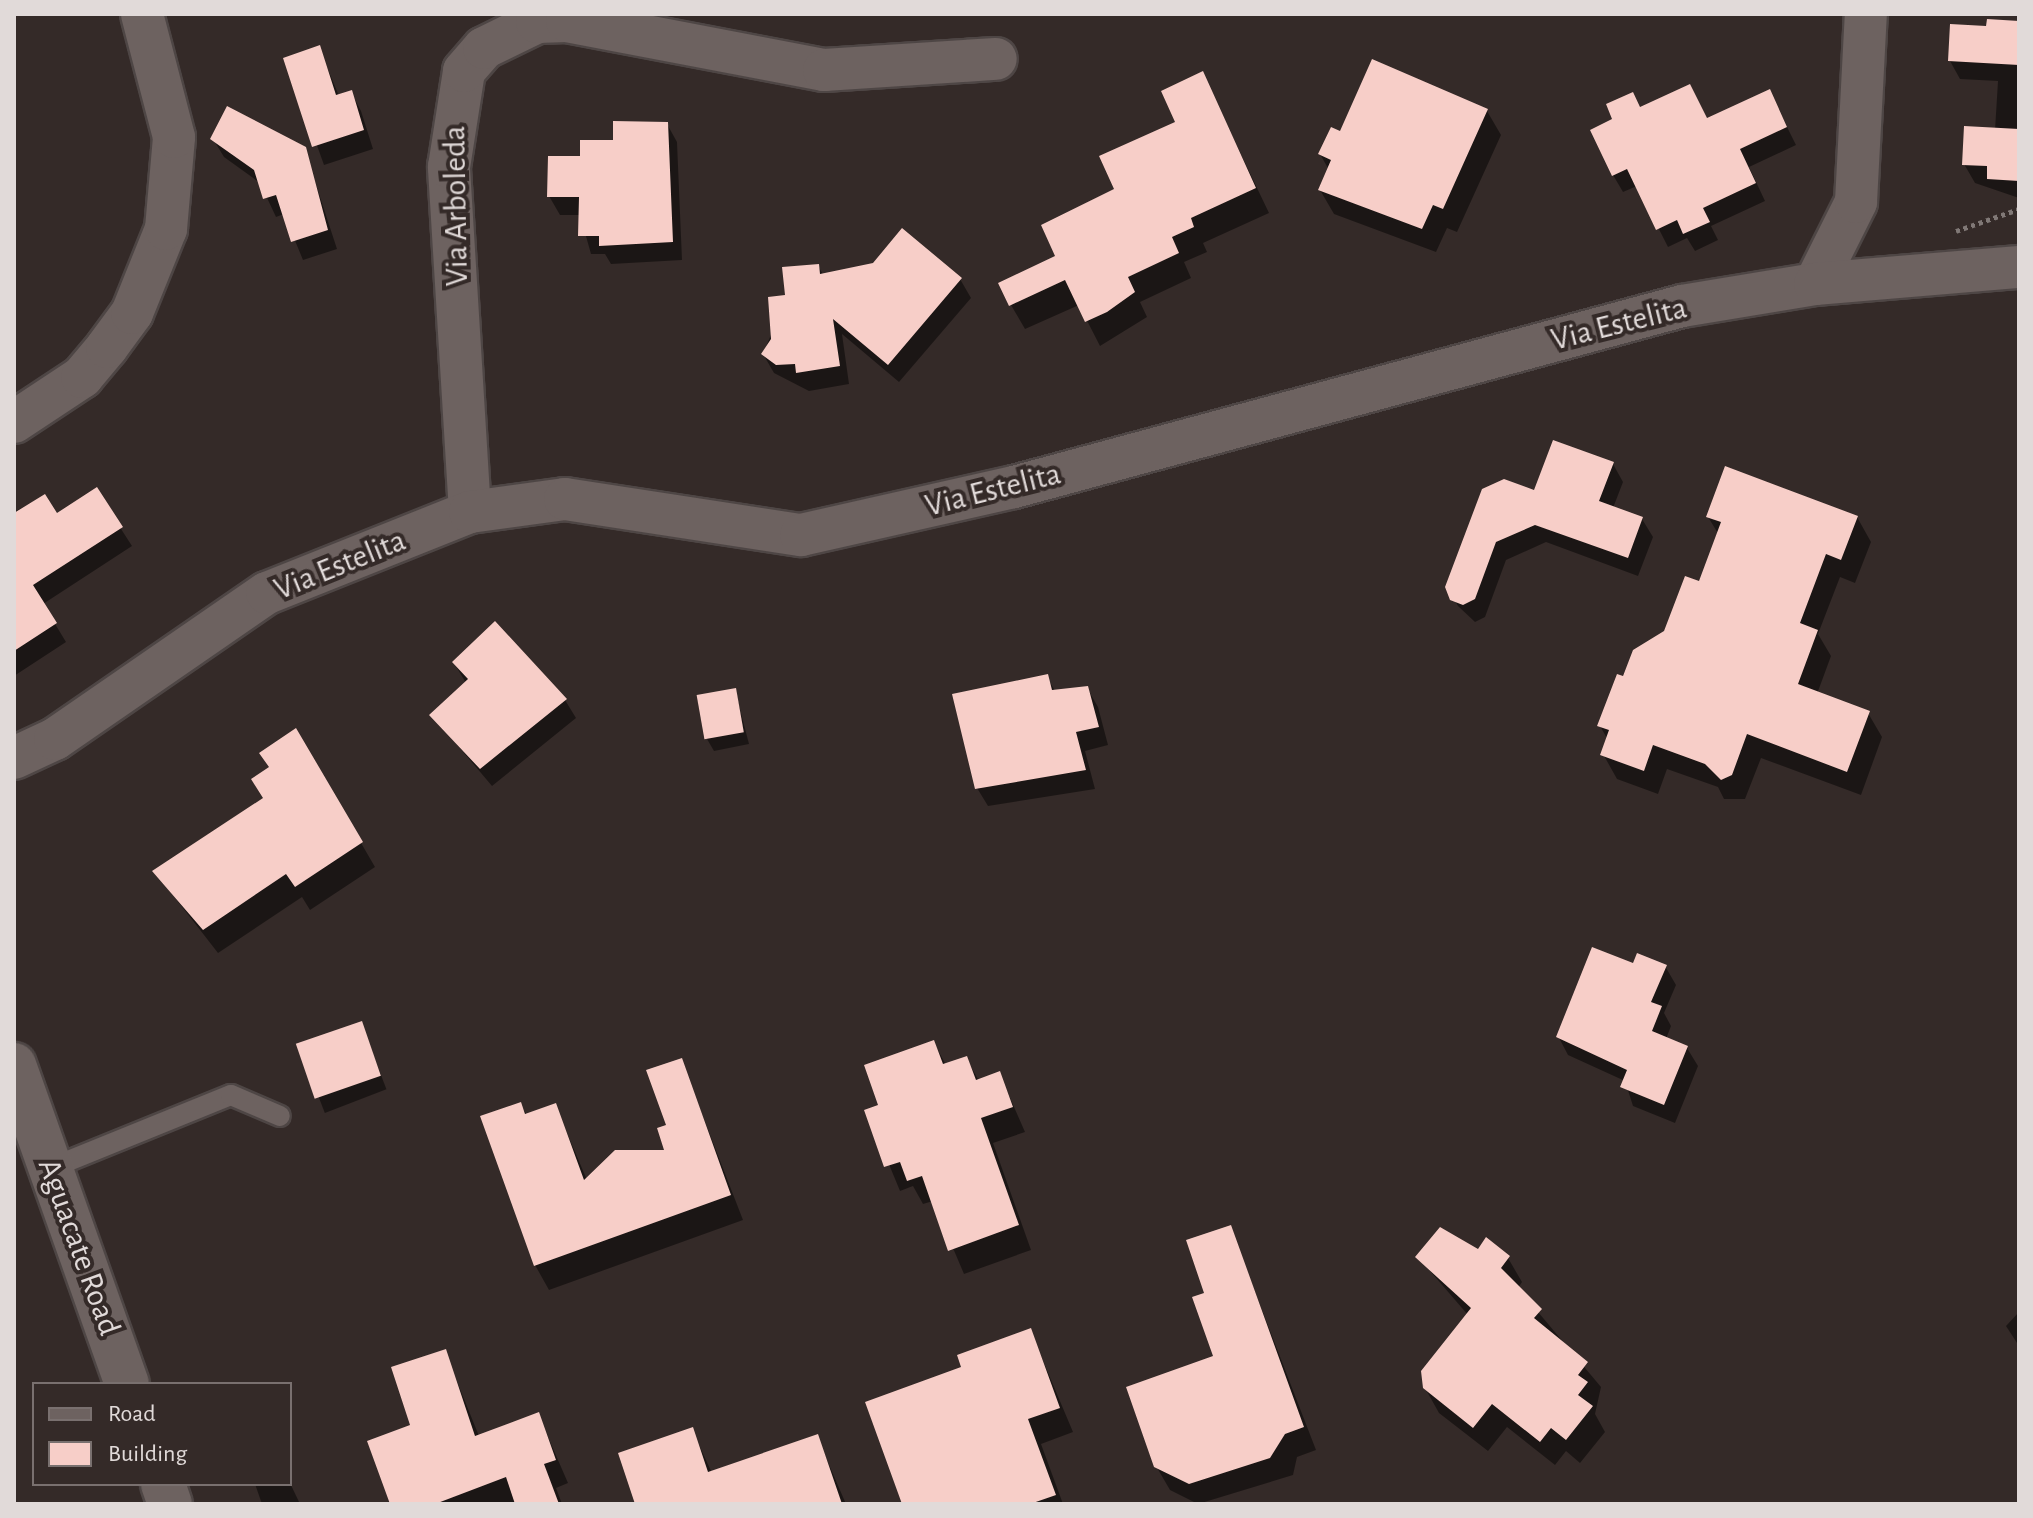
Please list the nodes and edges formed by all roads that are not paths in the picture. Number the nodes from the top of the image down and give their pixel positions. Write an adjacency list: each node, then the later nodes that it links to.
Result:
1 (142, 14): 6 (street)
2 (1866, 14): 5 (street)
3 (996, 59): 7 (street, Via Arboleda)
4 (2019, 267): 5 (street, Via Estelita)
5 (1815, 284): 7 (street, Via Estelita)
6 (14, 422)
7 (470, 512): 8 (street, Via Estelita)
8 (14, 758)
9 (14, 1065): 11 (street, Aguacate Road)
10 (280, 1116): 11 (lane)
11 (51, 1168): 12 (street, Aguacate Road)
12 (126, 1382)

